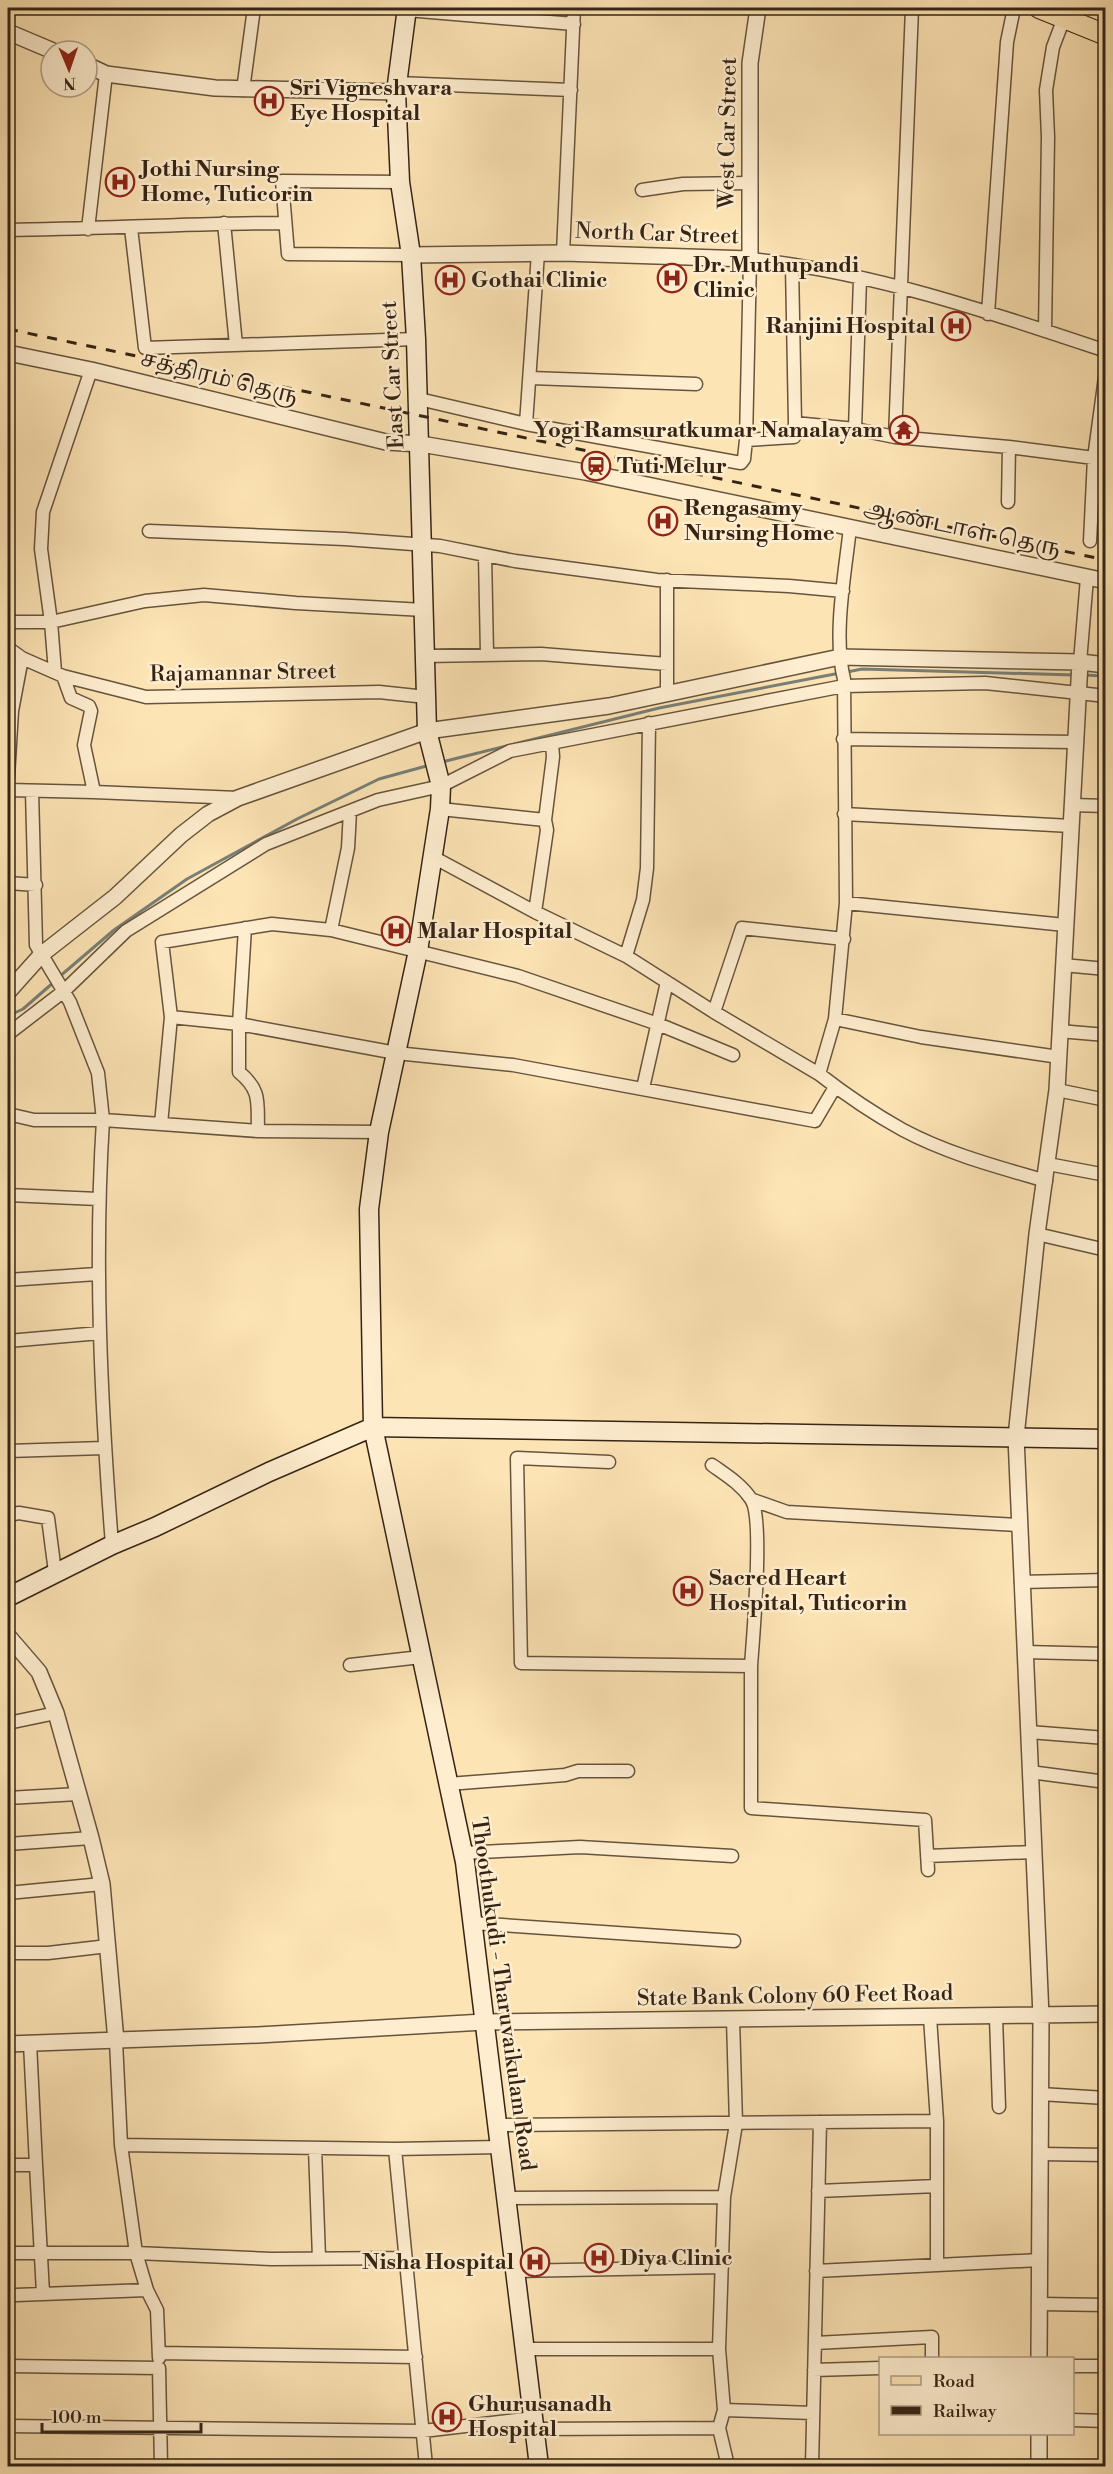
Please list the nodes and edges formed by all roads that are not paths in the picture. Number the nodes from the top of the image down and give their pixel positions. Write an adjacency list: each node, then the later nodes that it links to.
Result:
1 (254, 8): 16 (street)
2 (574, 8): 9 (street)
3 (758, 8): 19 (street, West Car Street)
4 (912, 8): 32 (street)
5 (1014, 8): 33 (street)
6 (1039, 8): 8 (main road)
7 (407, 9): 9 (street); 15 (main road, East Car Street)
8 (1064, 18): 10 (main road); 34 (street)
9 (574, 24): 17 (street)
10 (1106, 35)
11 (8, 36): 12 (street)
12 (39, 46)
13 (99, 71): 14 (street)
14 (106, 74): 16 (street); 25 (street)
15 (397, 88): 16 (street); 17 (street); 18 (main road, East Car Street)
16 (243, 90)
17 (571, 90): 27 (street)
18 (400, 182): 22 (street); 28 (main road, East Car Street)
19 (749, 183): 20 (street); 29 (street, West Car Street)
20 (642, 190)
21 (224, 223): 22 (street); 23 (street); 36 (street)
22 (285, 224): 28 (street)
23 (131, 228): 25 (street); 36 (street)
24 (8, 230): 25 (street)
25 (88, 230)
26 (538, 253): 27 (street, North Car Street); 28 (street, North Car Street); 41 (street)
27 (562, 253): 29 (street, North Car Street)
28 (411, 255): 35 (main road, East Car Street)
29 (750, 259): 30 (street, North Car Street); 48 (street)
30 (792, 265): 31 (street, North Car Street); 44 (street)
31 (860, 279): 32 (street, North Car Street); 46 (street)
32 (899, 286): 33 (street, North Car Street); 47 (street)
33 (988, 314): 34 (street, North Car Street)
34 (1045, 330): 37 (street, North Car Street)
35 (416, 339): 36 (street); 43 (main road, East Car Street)
36 (236, 345)
37 (1106, 351)
38 (8, 353): 39 (street, சத்திரம் தெரு)
39 (91, 370): 49 (street, சத்திரம் தெரு); 64 (street)
40 (1106, 370): 51 (street)
41 (531, 378): 42 (street); 45 (street)
42 (696, 384)
43 (419, 399): 45 (street); 49 (main road, East Car Street)
44 (795, 423): 46 (street); 48 (street)
45 (526, 424): 48 (street)
46 (855, 429): 47 (street)
47 (895, 437): 50 (street)
48 (746, 440)
49 (421, 444): 53 (street, ஆண்டாள் தெரு); 56 (main road, East Car Street)
50 (1009, 447): 51 (street); 52 (street)
51 (1094, 458): 55 (street)
52 (1008, 502)
53 (850, 528): 58 (street, ஆண்டாள் தெரு); 61 (street)
54 (149, 531): 56 (street)
55 (1090, 541)
56 (423, 546): 57 (street); 62 (main road, East Car Street)
57 (485, 555): 59 (street); 66 (street)
58 (1087, 578): 60 (street, ஆண்டாள் தெரு); 73 (street)
59 (667, 580): 61 (street); 70 (street)
60 (1106, 581)
61 (843, 591): 69 (street)
62 (424, 610): 64 (street); 67 (main road, East Car Street)
63 (8, 622): 64 (street)
64 (51, 622): 72 (street)
65 (8, 648): 68 (street, Rajamannar Street)
66 (487, 654): 67 (street); 70 (street)
67 (425, 656): 77 (main road, East Car Street)
68 (22, 658): 72 (street, Rajamannar Street); 83 (street)
69 (840, 661): 73 (street); 74 (street); 75 (street)
70 (667, 664): 75 (street)
71 (1106, 665): 73 (street)
72 (59, 674): 77 (street, Rajamannar Street); 87 (street)
73 (1079, 677): 74 (street); 76 (street); 81 (street)
74 (844, 683): 78 (street); 80 (street)
75 (668, 694): 79 (street)
76 (1106, 696)
77 (426, 698): 79 (main road, East Car Street)
78 (649, 723): 82 (street); 106 (street)
79 (428, 736): 84 (main road, East Car Street); 88 (street)
80 (843, 739): 81 (street); 93 (street)
81 (1076, 742): 89 (street)
82 (552, 743): 84 (street); 94 (street)
83 (8, 777)
84 (440, 782): 91 (main road, East Car Street); 92 (street)
85 (8, 790): 86 (street)
86 (32, 791): 87 (street); 98 (street)
87 (94, 792): 88 (street)
88 (238, 798): 107 (street)
89 (1072, 805): 90 (street); 95 (street)
90 (1106, 806)
91 (440, 809): 94 (street); 96 (main road, East Car Street)
92 (350, 811): 103 (street); 111 (street)
93 (844, 814): 95 (street); 99 (street)
94 (545, 820): 100 (street)
95 (1071, 826): 101 (street)
96 (433, 856): 100 (street); 105 (main road, East Car Street)
97 (8, 883): 98 (street)
98 (36, 885): 107 (street)
99 (846, 903): 101 (street); 104 (street)
100 (535, 912): 106 (street)
101 (1065, 925): 108 (street)
102 (245, 928): 103 (street); 114 (street); 116 (street)
103 (331, 930): 105 (street)
104 (844, 939): 113 (street); 115 (street)
105 (418, 951): 117 (street); 121 (main road, East Car Street)
106 (626, 956): 110 (street)
107 (44, 958): 111 (street); 112 (street)
108 (1063, 965): 109 (street); 118 (street)
109 (1106, 969)
110 (667, 982): 113 (street); 117 (street)
111 (62, 988): 119 (street); 130 (street)
112 (8, 992)
113 (714, 1012): 124 (street)
114 (171, 1017): 116 (street); 131 (street)
115 (835, 1019): 123 (street); 124 (street)
116 (239, 1024): 121 (street); 132 (street)
117 (658, 1024): 122 (street); 126 (street)
118 (1059, 1031): 120 (street); 123 (street)
119 (8, 1034)
120 (1106, 1035)
121 (396, 1053): 126 (street); 133 (main road, Thoothukudi - Tharuvaikulam Road)
122 (733, 1055)
123 (1059, 1057): 127 (street)
124 (819, 1074): 125 (street)
125 (836, 1087): 126 (street); 136 (street)
126 (643, 1088)
127 (1057, 1089): 128 (street); 134 (street)
128 (1106, 1100)
129 (8, 1114): 130 (street)
130 (103, 1120): 131 (street); 138 (street)
131 (161, 1124): 132 (street)
132 (258, 1131): 133 (street)
133 (379, 1132): 145 (main road, Thoothukudi - Tharuvaikulam Road)
134 (1048, 1164): 135 (street); 136 (street)
135 (1106, 1175)
136 (1046, 1181): 139 (street)
137 (8, 1195): 138 (street)
138 (98, 1199): 141 (street)
139 (1037, 1234): 140 (street); 146 (street)
140 (1106, 1250)
141 (98, 1274): 142 (street); 143 (street)
142 (8, 1280)
143 (100, 1333): 144 (street); 148 (street)
144 (8, 1341)
145 (373, 1427): 146 (main road); 155 (main road); 163 (main road, Thoothukudi - Tharuvaikulam Road)
146 (1016, 1437): 147 (main road); 154 (street)
147 (1106, 1439)
148 (104, 1448): 149 (street); 155 (street)
149 (8, 1451)
150 (609, 1462): 165 (street)
151 (712, 1465): 152 (street)
152 (753, 1500): 154 (street); 165 (street)
153 (8, 1515): 156 (street)
154 (1018, 1526): 158 (street)
155 (112, 1545): 156 (main road)
156 (55, 1572): 159 (main road)
157 (1106, 1580): 158 (street)
158 (1021, 1582): 161 (street)
159 (8, 1597)
160 (8, 1636): 166 (street)
161 (1025, 1652): 162 (street); 168 (street)
162 (1106, 1654)
163 (421, 1658): 164 (street); 173 (main road, Thoothukudi - Tharuvaikulam Road)
164 (350, 1665)
165 (751, 1666): 181 (street)
166 (56, 1713): 167 (street); 174 (street)
167 (8, 1724)
168 (1029, 1732): 169 (street); 171 (street)
169 (1106, 1738)
170 (628, 1771): 173 (street)
171 (1030, 1772): 172 (street); 179 (street)
172 (1106, 1782)
173 (448, 1784): 178 (main road, Thoothukudi - Tharuvaikulam Road)
174 (78, 1794): 175 (street); 176 (street)
175 (8, 1798)
176 (91, 1838): 177 (street); 183 (street)
177 (8, 1844)
178 (463, 1852): 180 (street); 185 (main road, Thoothukudi - Tharuvaikulam Road)
179 (1034, 1852): 181 (street); 190 (street)
180 (732, 1856)
181 (927, 1856): 182 (street)
182 (928, 1870)
183 (102, 1884): 184 (street); 187 (street)
184 (8, 1893)
185 (472, 1923): 186 (street); 194 (main road, Thoothukudi - Tharuvaikulam Road)
186 (734, 1941)
187 (108, 1946): 188 (street); 195 (street)
188 (8, 1953)
189 (1106, 2014): 190 (street, State Bank Colony 60 Feet Road)
190 (1041, 2016): 192 (street, State Bank Colony 60 Feet Road); 198 (street)
191 (930, 2017): 192 (street, State Bank Colony 60 Feet Road); 193 (street, State Bank Colony 60 Feet Road); 201 (street)
192 (996, 2017): 200 (street)
193 (733, 2019): 194 (street, State Bank Colony 60 Feet Road); 203 (street)
194 (484, 2022): 195 (street, State Bank Colony 60 Feet Road); 204 (main road, Thoothukudi - Tharuvaikulam Road)
195 (116, 2041): 196 (street, State Bank Colony 60 Feet Road); 205 (street)
196 (30, 2043): 197 (street, State Bank Colony 60 Feet Road); 212 (street)
197 (8, 2044)
198 (1040, 2094): 199 (street); 209 (street)
199 (1106, 2098)
200 (999, 2107)
201 (937, 2121): 202 (street); 213 (street)
202 (820, 2122): 203 (street); 214 (street)
203 (736, 2124): 204 (street); 215 (street)
204 (497, 2125): 206 (main road, Thoothukudi - Tharuvaikulam Road)
205 (121, 2145): 207 (street); 219 (street)
206 (500, 2147): 208 (street); 216 (main road, Thoothukudi - Tharuvaikulam Road)
207 (315, 2148): 208 (street); 220 (street)
208 (395, 2149): 221 (street)
209 (1040, 2154): 210 (street); 222 (street)
210 (1106, 2156)
211 (8, 2165): 212 (street)
212 (36, 2165): 218 (street)
213 (937, 2186): 214 (street); 223 (street)
214 (818, 2191): 226 (street)
215 (724, 2197): 216 (street); 224 (street)
216 (506, 2198): 225 (main road, Thoothukudi - Tharuvaikulam Road)
217 (8, 2253): 218 (street)
218 (42, 2253): 219 (street); 228 (street)
219 (136, 2253): 220 (street); 227 (street)
220 (319, 2258): 221 (street)
221 (406, 2258): 236 (street)
222 (1040, 2260): 223 (street); 230 (street)
223 (937, 2265): 226 (street)
224 (722, 2267): 225 (street); 234 (street)
225 (515, 2271): 233 (main road, Thoothukudi - Tharuvaikulam Road)
226 (816, 2271): 232 (street)
227 (147, 2290): 228 (street); 235 (street)
228 (43, 2293): 229 (street)
229 (16, 2295)
230 (1039, 2304): 231 (street); 238 (street)
231 (1106, 2305)
232 (815, 2343): 237 (street); 244 (street)
233 (525, 2349): 234 (street); 249 (main road, Thoothukudi - Tharuvaikulam Road)
234 (719, 2349): 245 (street)
235 (159, 2353): 236 (street); 242 (street)
236 (416, 2356): 253 (street)
237 (932, 2357)
238 (1039, 2357)
239 (8, 2366): 242 (street)
240 (1074, 2366): 241 (street)
241 (1106, 2366)
242 (159, 2368): 251 (street)
243 (879, 2368): 244 (street)
244 (814, 2370): 246 (street)
245 (724, 2410): 246 (street); 252 (street)
246 (813, 2413): 259 (street)
247 (1074, 2420): 248 (street)
248 (1106, 2421)
249 (534, 2423): 252 (street); 253 (street); 257 (main road, Thoothukudi - Tharuvaikulam Road)
250 (8, 2426): 251 (street)
251 (160, 2428): 253 (street); 255 (street)
252 (719, 2428): 258 (street)
253 (423, 2431): 256 (street)
254 (1039, 2435): 260 (street)
255 (161, 2466)
256 (426, 2466)
257 (539, 2466)
258 (728, 2466)
259 (812, 2466)
260 (1039, 2466)

